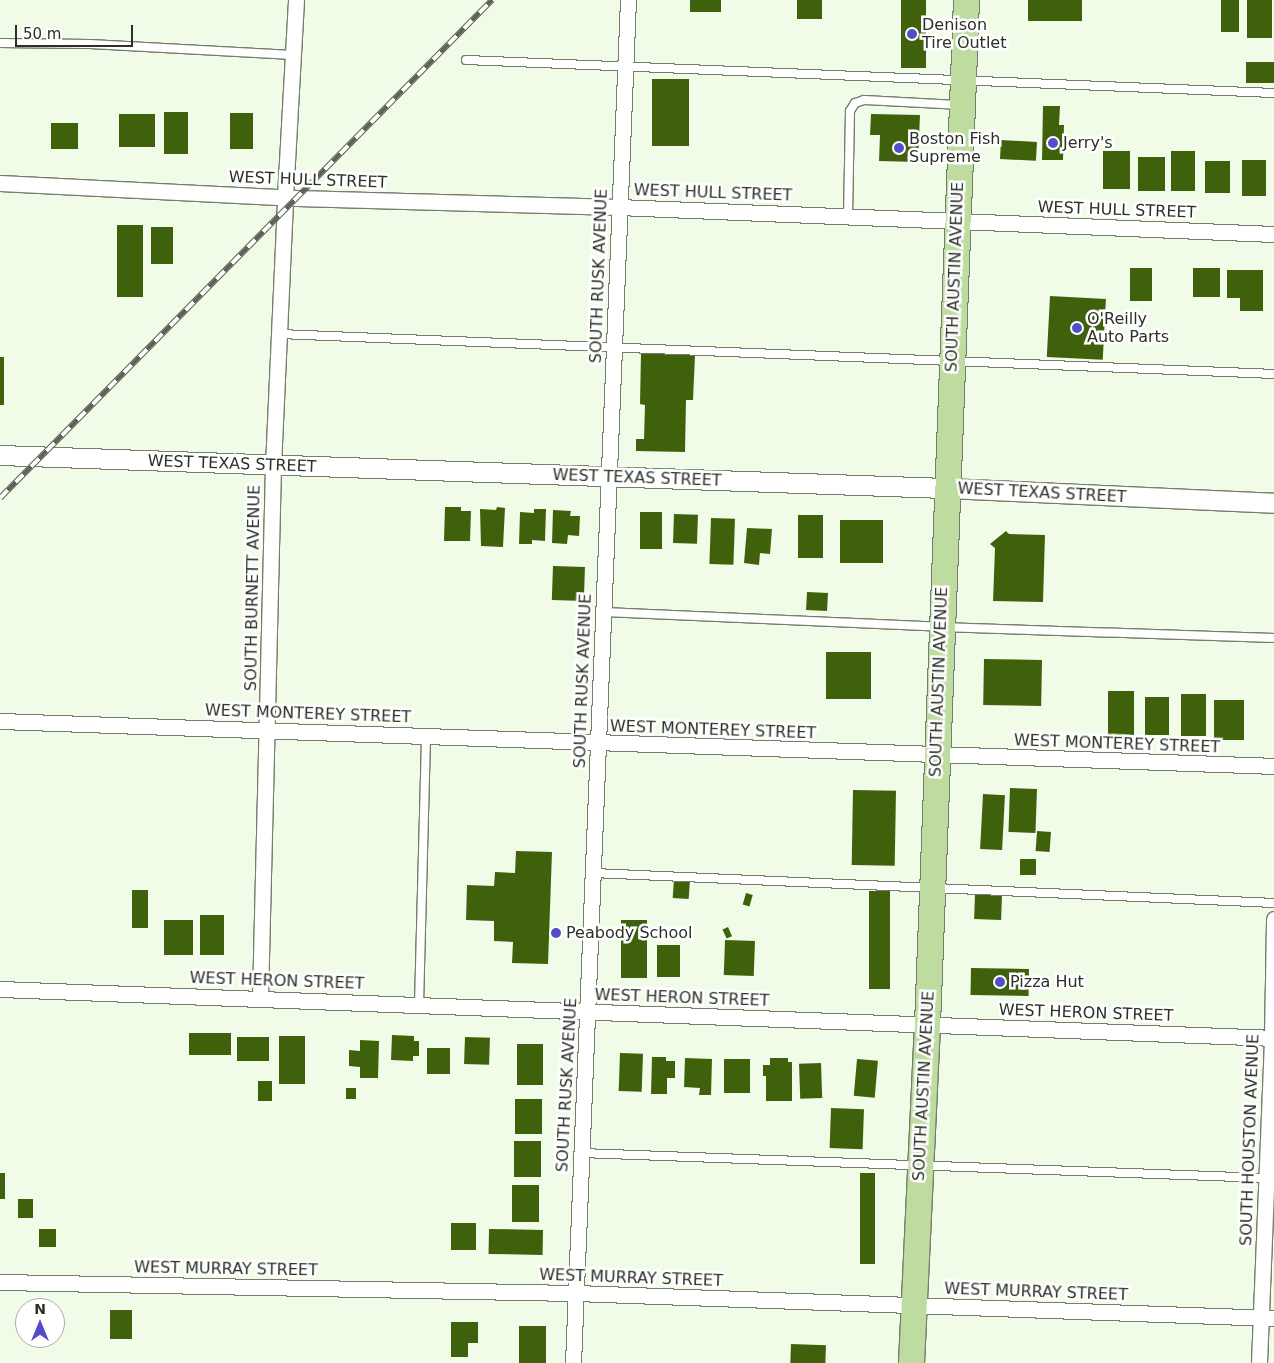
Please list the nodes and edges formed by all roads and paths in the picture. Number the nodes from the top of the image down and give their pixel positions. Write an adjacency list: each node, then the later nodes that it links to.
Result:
1 (296, 0): 5 (street, SOUTH BURNETT AVENUE)
2 (628, 0): 7 (street, SOUTH RUSK AVENUE)
3 (966, 0): 8 (highway, SOUTH AUSTIN AVENUE)
4 (0, 43): 5 (lane)
5 (293, 55): 12 (street, SOUTH BURNETT AVENUE)
6 (466, 60): 7 (lane)
7 (625, 67): 8 (lane); 13 (street, SOUTH RUSK AVENUE)
8 (962, 80): 9 (lane); 10 (highway, SOUTH AUSTIN AVENUE)
9 (1274, 93)
10 (962, 105): 14 (lane); 15 (highway, SOUTH AUSTIN AVENUE)
11 (0, 183): 12 (street, WEST HULL STREET)
12 (285, 197): 13 (street, WEST HULL STREET); 17 (street, SOUTH BURNETT AVENUE)
13 (618, 207): 14 (street, WEST HULL STREET); 18 (street, SOUTH RUSK AVENUE)
14 (848, 216): 15 (street, WEST HULL STREET)
15 (957, 220): 16 (street, WEST HULL STREET); 19 (highway, SOUTH AUSTIN AVENUE)
16 (1274, 234)
17 (279, 334): 18 (lane); 22 (street, SOUTH BURNETT AVENUE)
18 (614, 347): 19 (lane); 23 (street, SOUTH RUSK AVENUE)
19 (951, 361): 20 (lane); 24 (highway, SOUTH AUSTIN AVENUE)
20 (1274, 374)
21 (0, 455): 22 (street, WEST TEXAS STREET)
22 (273, 466): 23 (street, WEST TEXAS STREET); 30 (street, SOUTH BURNETT AVENUE)
23 (609, 478): 24 (street, WEST TEXAS STREET); 26 (street, SOUTH RUSK AVENUE)
24 (946, 488): 25 (street, WEST TEXAS STREET); 27 (highway, SOUTH AUSTIN AVENUE)
25 (1274, 504)
26 (604, 612): 27 (lane); 32 (street, SOUTH RUSK AVENUE)
27 (941, 627): 28 (lane); 33 (highway, SOUTH AUSTIN AVENUE)
28 (1274, 638)
29 (0, 721): 30 (street, WEST MONTEREY STREET)
30 (268, 730): 31 (street, WEST MONTEREY STREET); 40 (street, SOUTH BURNETT AVENUE)
31 (426, 736): 32 (street, WEST MONTEREY STREET); 41 (lane)
32 (598, 744): 33 (street, WEST MONTEREY STREET); 35 (street, SOUTH RUSK AVENUE)
33 (937, 756): 34 (street, WEST MONTEREY STREET); 36 (highway, SOUTH AUSTIN AVENUE)
34 (1274, 766)
35 (593, 874): 36 (lane); 42 (street, SOUTH RUSK AVENUE)
36 (932, 887): 37 (lane); 43 (highway, SOUTH AUSTIN AVENUE)
37 (1274, 903)
38 (1274, 919): 44 (street, SOUTH HOUSTON AVENUE)
39 (0, 989): 40 (street, WEST HERON STREET)
40 (260, 998): 41 (street, WEST HERON STREET)
41 (419, 1005): 42 (street, WEST HERON STREET)
42 (587, 1012): 43 (street, WEST HERON STREET); 45 (street, SOUTH RUSK AVENUE)
43 (927, 1024): 44 (street, WEST HERON STREET); 46 (highway, SOUTH AUSTIN AVENUE)
44 (1273, 1038): 47 (street, SOUTH HOUSTON AVENUE)
45 (581, 1153): 46 (lane); 49 (street, SOUTH RUSK AVENUE)
46 (920, 1165): 47 (lane); 50 (highway, SOUTH AUSTIN AVENUE)
47 (1266, 1178): 51 (street, SOUTH HOUSTON AVENUE)
48 (0, 1282): 49 (street, WEST MURRAY STREET)
49 (575, 1293): 50 (street, WEST MURRAY STREET); 52 (street, SOUTH RUSK AVENUE)
50 (913, 1306): 51 (street, WEST MURRAY STREET); 53 (highway, SOUTH AUSTIN AVENUE)
51 (1267, 1318): 54 (street, SOUTH HOUSTON AVENUE)
52 (573, 1363)
53 (911, 1363)
54 (1259, 1363)

